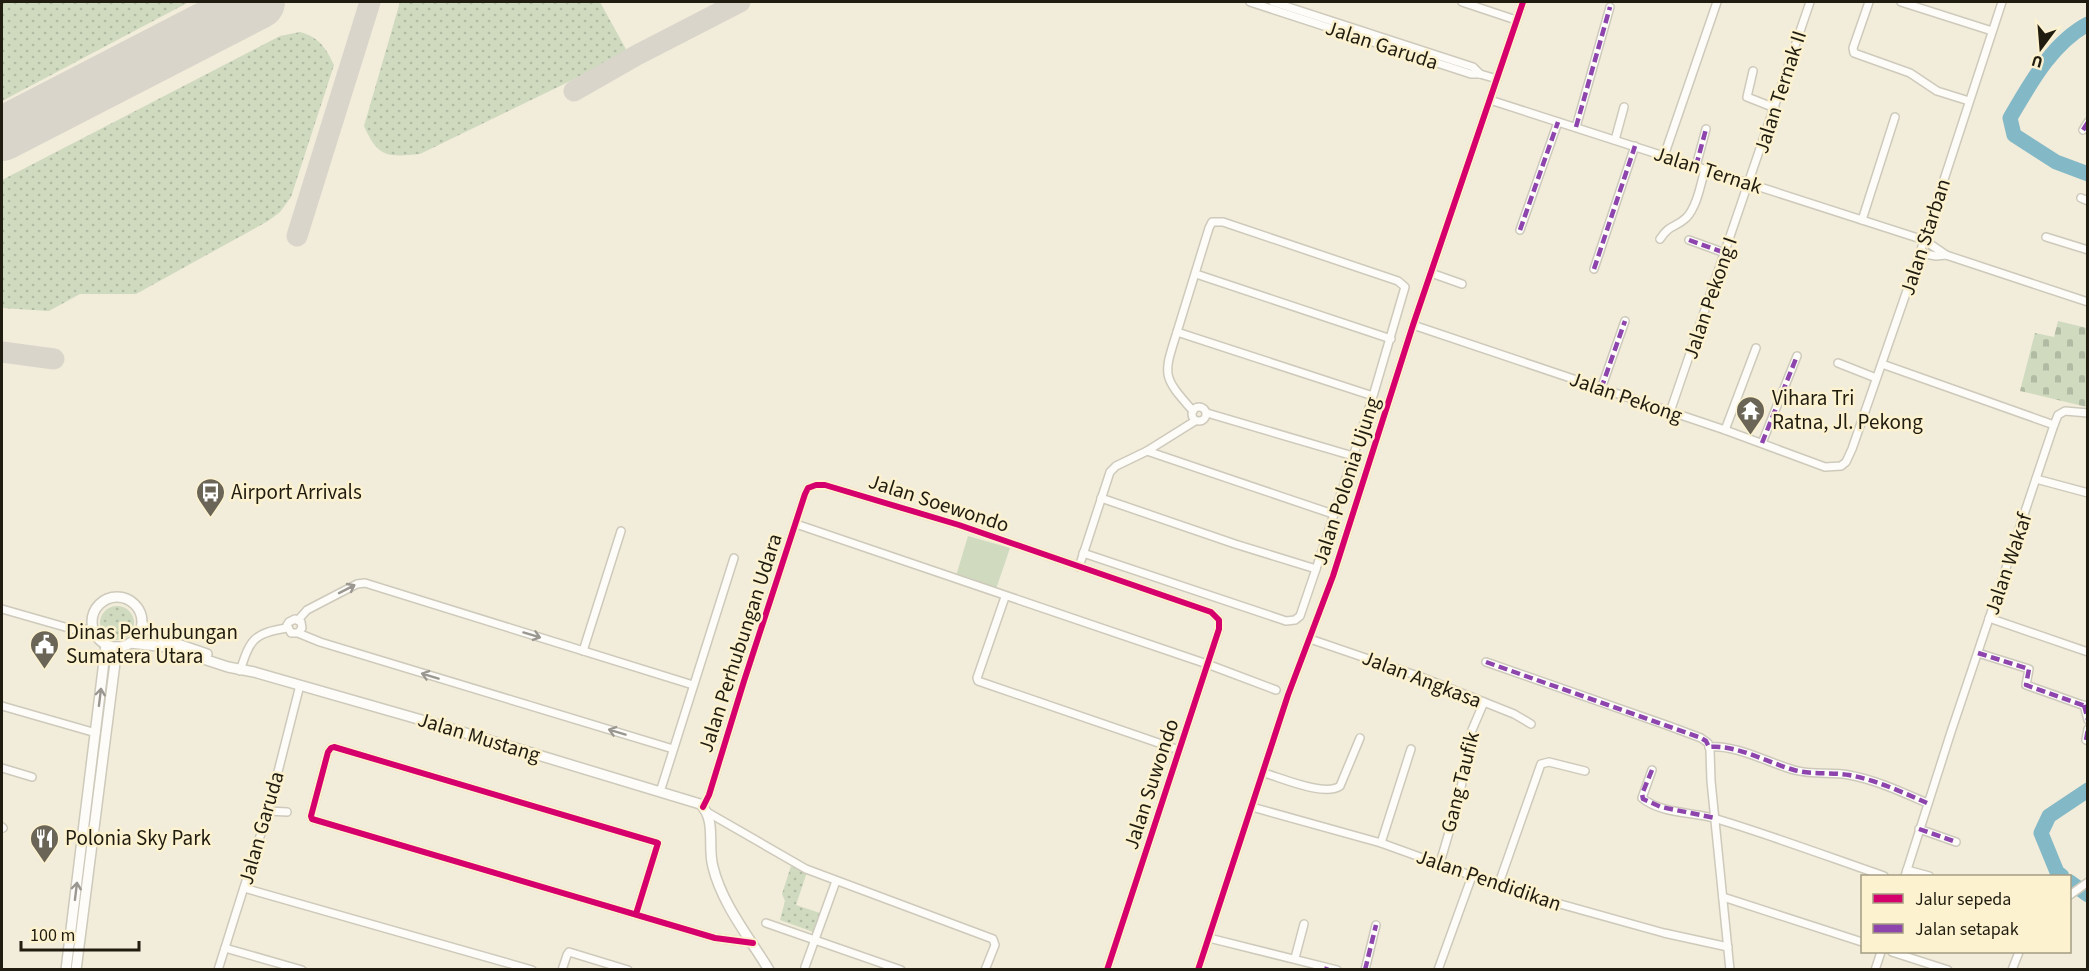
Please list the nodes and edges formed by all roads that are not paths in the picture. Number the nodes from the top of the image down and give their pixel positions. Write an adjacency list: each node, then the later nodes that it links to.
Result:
1 (1250, 2): 11 (street, Jalan Garuda)
2 (1273, 2): 11 (street, Jalan Garuda)
3 (1462, 2): 12 (street)
4 (1523, 2): 12 (street, Jalan Polonia Ujung)
5 (1717, 2): 28 (street)
6 (1810, 2): 19 (street, Jalan Ternak II)
7 (1869, 2): 17 (street)
8 (1901, 2): 13 (street)
9 (2002, 2): 13 (street, Jalan Starban)
10 (1610, 7): 23 (street)
11 (1301, 15): 15 (street, Jalan Garuda)
12 (1516, 20): 15 (street, Jalan Polonia Ujung)
13 (1992, 31): 17 (street, Jalan Starban)
14 (1753, 71): 19 (street)
15 (1497, 79): 16 (street, Jalan Polonia Ujung)
16 (1490, 100): 21 (street, Jalan Ternak); 43 (street, Jalan Polonia Ujung)
17 (1969, 101): 37 (street, Jalan Starban)
18 (1624, 107): 26 (street)
19 (1776, 108): 31 (street, Jalan Ternak II)
20 (1894, 117): 32 (street)
21 (1558, 122): 23 (street, Jalan Ternak); 33 (street)
22 (2088, 122): 25 (street)
23 (1576, 128): 26 (street, Jalan Ternak)
24 (1706, 129): 29 (street)
25 (2083, 130)
26 (1615, 140): 27 (street, Jalan Ternak)
27 (1635, 146): 28 (street, Jalan Ternak); 42 (street)
28 (1664, 156): 29 (street, Jalan Ternak)
29 (1696, 166): 30 (street, Jalan Ternak)
30 (1705, 169): 31 (street, Jalan Ternak); 35 (street)
31 (1749, 183): 32 (street, Jalan Ternak); 39 (street, Jalan Pekong I)
32 (1862, 220): 37 (street, Jalan Ternak)
33 (1520, 231)
34 (2046, 237): 38 (street)
35 (1660, 239)
36 (1689, 240): 39 (street)
37 (1924, 240): 40 (street, Jalan Starban); 41 (street, Jalan Ternak)
38 (2088, 250)
39 (1725, 253): 59 (street, Jalan Pekong I)
40 (1920, 253): 41 (street); 54 (street, Jalan Starban)
41 (1946, 255): 46 (street)
42 (1594, 269)
43 (1431, 273): 45 (street); 48 (street, Jalan Polonia Ujung)
44 (1196, 274): 49 (street); 50 (street); 50 (street)
45 (1462, 284)
46 (2088, 302)
47 (1625, 321): 56 (street)
48 (1413, 325): 56 (street, Jalan Pekong); 89 (street, Jalan Polonia Ujung)
49 (1177, 332): 57 (street); 58 (street)
50 (1391, 339): 57 (street)
51 (1756, 348): 64 (street)
52 (1797, 356): 65 (street)
53 (1838, 363): 55 (street)
54 (1882, 364): 55 (street, Jalan Starban); 63 (street)
55 (1876, 378): 68 (street, Jalan Starban)
56 (1601, 389): 59 (street, Jalan Pekong)
57 (1373, 396): 67 (street)
58 (1193, 411): 60 (street); 62 (street)
59 (1670, 412): 64 (street, Jalan Pekong)
60 (1207, 413): 62 (street); 67 (street)
61 (2088, 413): 63 (street)
62 (1196, 421): 66 (street)
63 (2054, 425): 69 (street, Jalan Wakaf)
64 (1725, 430): 65 (street, Jalan Pekong)
65 (1762, 443): 68 (street, Jalan Pekong)
66 (1147, 451): 72 (street); 73 (street)
67 (1353, 456): 73 (street)
68 (1839, 467)
69 (2036, 479): 71 (street); 83 (street, Jalan Wakaf)
70 (808, 488): 74 (street, Jalan Perhubungan Udara); 78 (street, Jalan Soewondo)
71 (2088, 493)
72 (1101, 498): 76 (street); 79 (street)
73 (1333, 514): 79 (street)
74 (796, 524): 80 (street); 124 (street, Jalan Perhubungan Udara)
75 (621, 531): 93 (street)
76 (1083, 553): 78 (street); 79 (street)
77 (734, 558): 100 (street)
78 (1079, 567): 82 (street, Jalan Soewondo)
79 (1316, 569)
80 (1005, 597): 97 (street); 114 (street)
81 (2, 609): 87 (street)
82 (1211, 612): 97 (street, Jalan Suwondo)
83 (1989, 618): 94 (street); 95 (street, Jalan Wakaf)
84 (298, 620): 86 (street); 88 (street); 93 (street, one-way to 93)
85 (142, 625): 87 (main road); 90 (main road); 98 (main road, Jalan Mustang)
86 (287, 628): 88 (street); 98 (street)
87 (93, 629): 91 (main road)
88 (298, 633): 112 (street, one-way to 88)
89 (1310, 639): 102 (street, Jalan Angkasa); 119 (street, Jalan Polonia Ujung)
90 (130, 643): 92 (main road); 98 (main road, Jalan Mustang)
91 (106, 645): 92 (main road); 108 (main road, one-way to 91)
92 (117, 647): 118 (main road)
93 (583, 651): 100 (street)
94 (2088, 652)
95 (1978, 653): 104 (street); 122 (street, Jalan Wakaf)
96 (1485, 662): 111 (street)
97 (1206, 664): 101 (street); 114 (street, Jalan Suwondo)
98 (241, 668): 99 (main road, Jalan Mustang)
99 (300, 685): 121 (main road, Jalan Mustang); 125 (street, Jalan Garuda)
100 (693, 686): 112 (street)
101 (1276, 690)
102 (1484, 702): 106 (street, Jalan Angkasa); 132 (street, Gang Taufik)
103 (2, 706): 108 (street)
104 (2086, 706): 105 (street)
105 (2088, 720)
106 (1531, 724)
107 (2088, 729): 110 (street)
108 (96, 733): 118 (main road)
109 (1360, 738): 119 (street)
110 (2086, 740)
111 (1709, 747): 122 (street); 127 (street)
112 (673, 749): 121 (street)
113 (1411, 749): 131 (street)
114 (1179, 750): 169 (street, Jalan Suwondo)
115 (2, 768): 120 (street)
116 (1652, 770): 127 (street)
117 (1585, 771): 139 (street)
118 (95, 773): 128 (main road)
119 (1264, 773): 123 (street, Jalan Polonia Ujung)
120 (32, 777)
121 (660, 792): 124 (main road, Jalan Mustang)
122 (1927, 803): 129 (street, Jalan Wakaf)
123 (1252, 807): 131 (street, Jalan Pendidikan); 147 (street, Jalan Polonia Ujung)
124 (705, 809): 137 (street); 150 (main road, Jalan Perhubungan Udara)
125 (268, 811): 126 (street); 140 (street, Jalan Garuda)
126 (287, 812)
127 (1715, 818): 134 (street); 142 (street)
128 (89, 823): 159 (main road, one-way to 128); 160 (main road)
129 (1919, 830): 130 (street); 133 (street, Jalan Wakaf)
130 (1956, 842)
131 (1381, 843): 132 (street, Jalan Pendidikan)
132 (1440, 863): 136 (street, Jalan Pendidikan)
133 (1906, 873): 135 (street)
134 (1881, 875)
135 (1921, 875)
136 (1472, 876): 139 (street, Jalan Pendidikan); 173 (street)
137 (836, 881): 148 (street); 168 (street)
138 (2088, 882): 141 (street)
139 (1498, 886): 151 (street, Jalan Pendidikan)
140 (244, 888): 152 (street, Jalan Garuda); 163 (street)
141 (2071, 894)
142 (1723, 897): 149 (street); 151 (street)
143 (636, 914): 143 (street); 150 (street)
144 (766, 923): 148 (street)
145 (1304, 924): 156 (street)
146 (1376, 925): 172 (street)
147 (1209, 938): 156 (street); 170 (street, Jalan Polonia Ujung)
148 (815, 941): 157 (street); 167 (street)
149 (1861, 941)
150 (753, 943): 166 (main road, Jalan Perhubungan Udara)
151 (1728, 947): 174 (street)
152 (225, 948): 161 (street, Jalan Garuda); 162 (street)
153 (1880, 953): 175 (street)
154 (1898, 953): 176 (street)
155 (2018, 953): 177 (street)
156 (1295, 958): 158 (street)
157 (805, 967)
158 (1326, 968): 171 (street)
159 (66, 969)
160 (76, 969)
161 (218, 969)
162 (302, 969)
163 (532, 969)
164 (562, 969): 165 (street)
165 (628, 969)
166 (769, 969)
167 (901, 969)
168 (985, 969)
169 (1107, 969)
170 (1198, 969)
171 (1337, 969)
172 (1365, 969)
173 (1438, 969)
174 (1730, 969)
175 (1875, 969)
176 (1948, 969)
177 (2013, 969)

